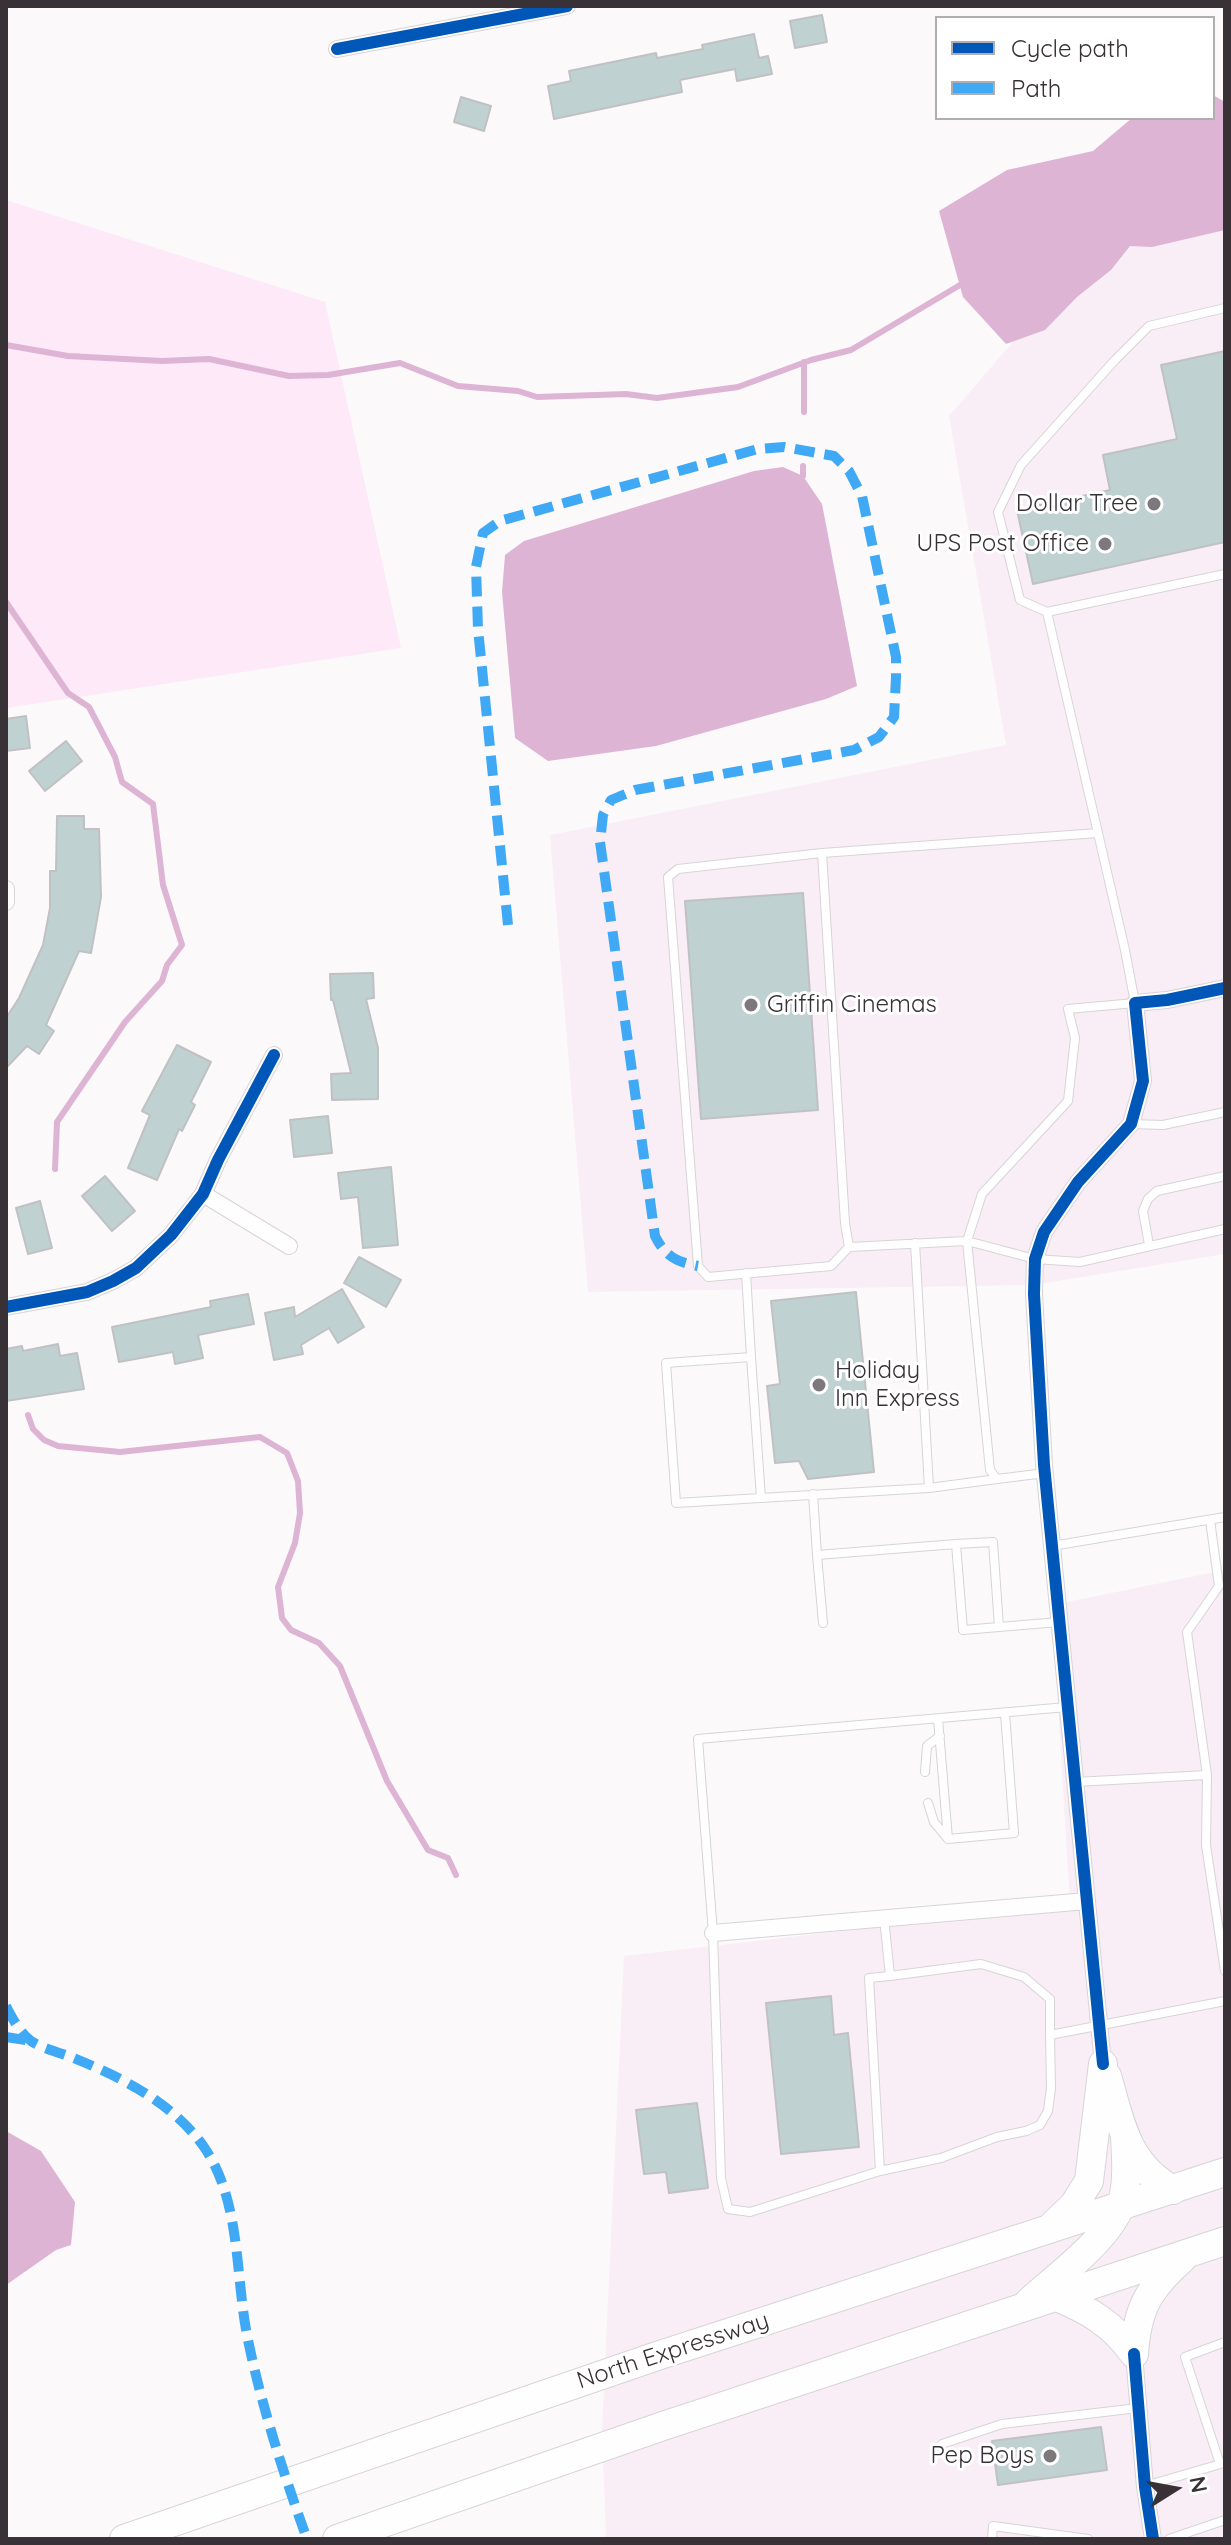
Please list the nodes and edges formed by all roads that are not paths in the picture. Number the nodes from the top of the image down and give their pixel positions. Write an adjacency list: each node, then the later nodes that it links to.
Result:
1 (567, 6): 2 (street)
2 (337, 49)
3 (1225, 308): 5 (lane)
4 (1225, 574): 5 (lane)
5 (1047, 612): 6 (lane)
6 (1098, 833): 7 (lane); 11 (lane)
7 (822, 853): 22 (lane); 24 (lane)
8 (6, 889): 9 (street)
9 (6, 902)
10 (1225, 988): 11 (street)
11 (1135, 1003): 14 (street); 18 (lane)
12 (274, 1055): 16 (street)
13 (1225, 1112): 14 (lane)
14 (1131, 1124): 23 (street)
15 (1225, 1176): 20 (lane)
16 (203, 1194): 21 (street); 25 (street)
17 (1225, 1229): 20 (lane)
18 (967, 1241): 19 (lane); 23 (lane); 28 (lane)
19 (915, 1243): 22 (lane); 29 (lane)
20 (1149, 1245): 23 (lane)
21 (289, 1246)
22 (849, 1247): 24 (lane)
23 (1035, 1259): 27 (street)
24 (746, 1273): 26 (lane)
25 (6, 1307)
26 (751, 1357): 31 (lane); 31 (lane)
27 (1045, 1473): 28 (lane); 35 (street)
28 (997, 1479): 29 (lane)
29 (929, 1488): 30 (lane)
30 (813, 1494): 31 (lane); 36 (lane)
31 (761, 1498)
32 (1225, 1517): 33 (lane)
33 (1210, 1520): 35 (lane); 37 (lane)
34 (956, 1544): 36 (lane); 40 (lane); 40 (lane)
35 (1052, 1546): 38 (street)
36 (817, 1555): 39 (lane)
37 (1222, 1585): 46 (lane)
38 (1059, 1622): 40 (lane); 41 (street)
39 (823, 1623)
40 (999, 1627)
41 (1068, 1707): 42 (lane); 47 (street)
42 (1005, 1713): 43 (lane); 49 (lane)
43 (938, 1719): 44 (lane); 52 (lane)
44 (940, 1736): 45 (lane); 49 (lane)
45 (925, 1772)
46 (1207, 1775): 47 (lane); 53 (lane)
47 (1075, 1782): 50 (street)
48 (928, 1803): 49 (lane)
49 (948, 1839)
50 (1087, 1901): 51 (street); 56 (street)
51 (884, 1918): 52 (street); 54 (lane)
52 (713, 1933): 60 (lane)
53 (1225, 1971)
54 (890, 1976): 57 (lane); 60 (lane)
55 (1225, 2001): 56 (lane)
56 (1100, 2026): 57 (lane); 58 (street)
57 (1050, 2035): 60 (lane)
58 (1103, 2064): 59 (highway); 64 (highway)
59 (1125, 2137): 62 (highway); 63 (highway)
60 (880, 2171)
61 (1225, 2172): 62 (highway, North Expressway)
62 (1173, 2190): 63 (highway, North Expressway)
63 (1121, 2206): 64 (highway, North Expressway); 67 (highway)
64 (1047, 2230): 75 (highway, North Expressway)
65 (1212, 2246): 66 (highway); 69 (highway)
66 (1057, 2297): 67 (highway); 69 (highway)
67 (1022, 2309): 76 (highway)
68 (1225, 2342): 72 (lane)
69 (1134, 2354): 70 (street)
70 (1138, 2408): 71 (lane); 73 (street)
71 (942, 2444)
72 (1222, 2463): 73 (lane)
73 (1145, 2487): 79 (street)
74 (1225, 2520): 80 (lane)
75 (124, 2539)
76 (337, 2539)
77 (992, 2539): 78 (lane)
78 (1088, 2539)
79 (1153, 2539)
80 (1169, 2539)

